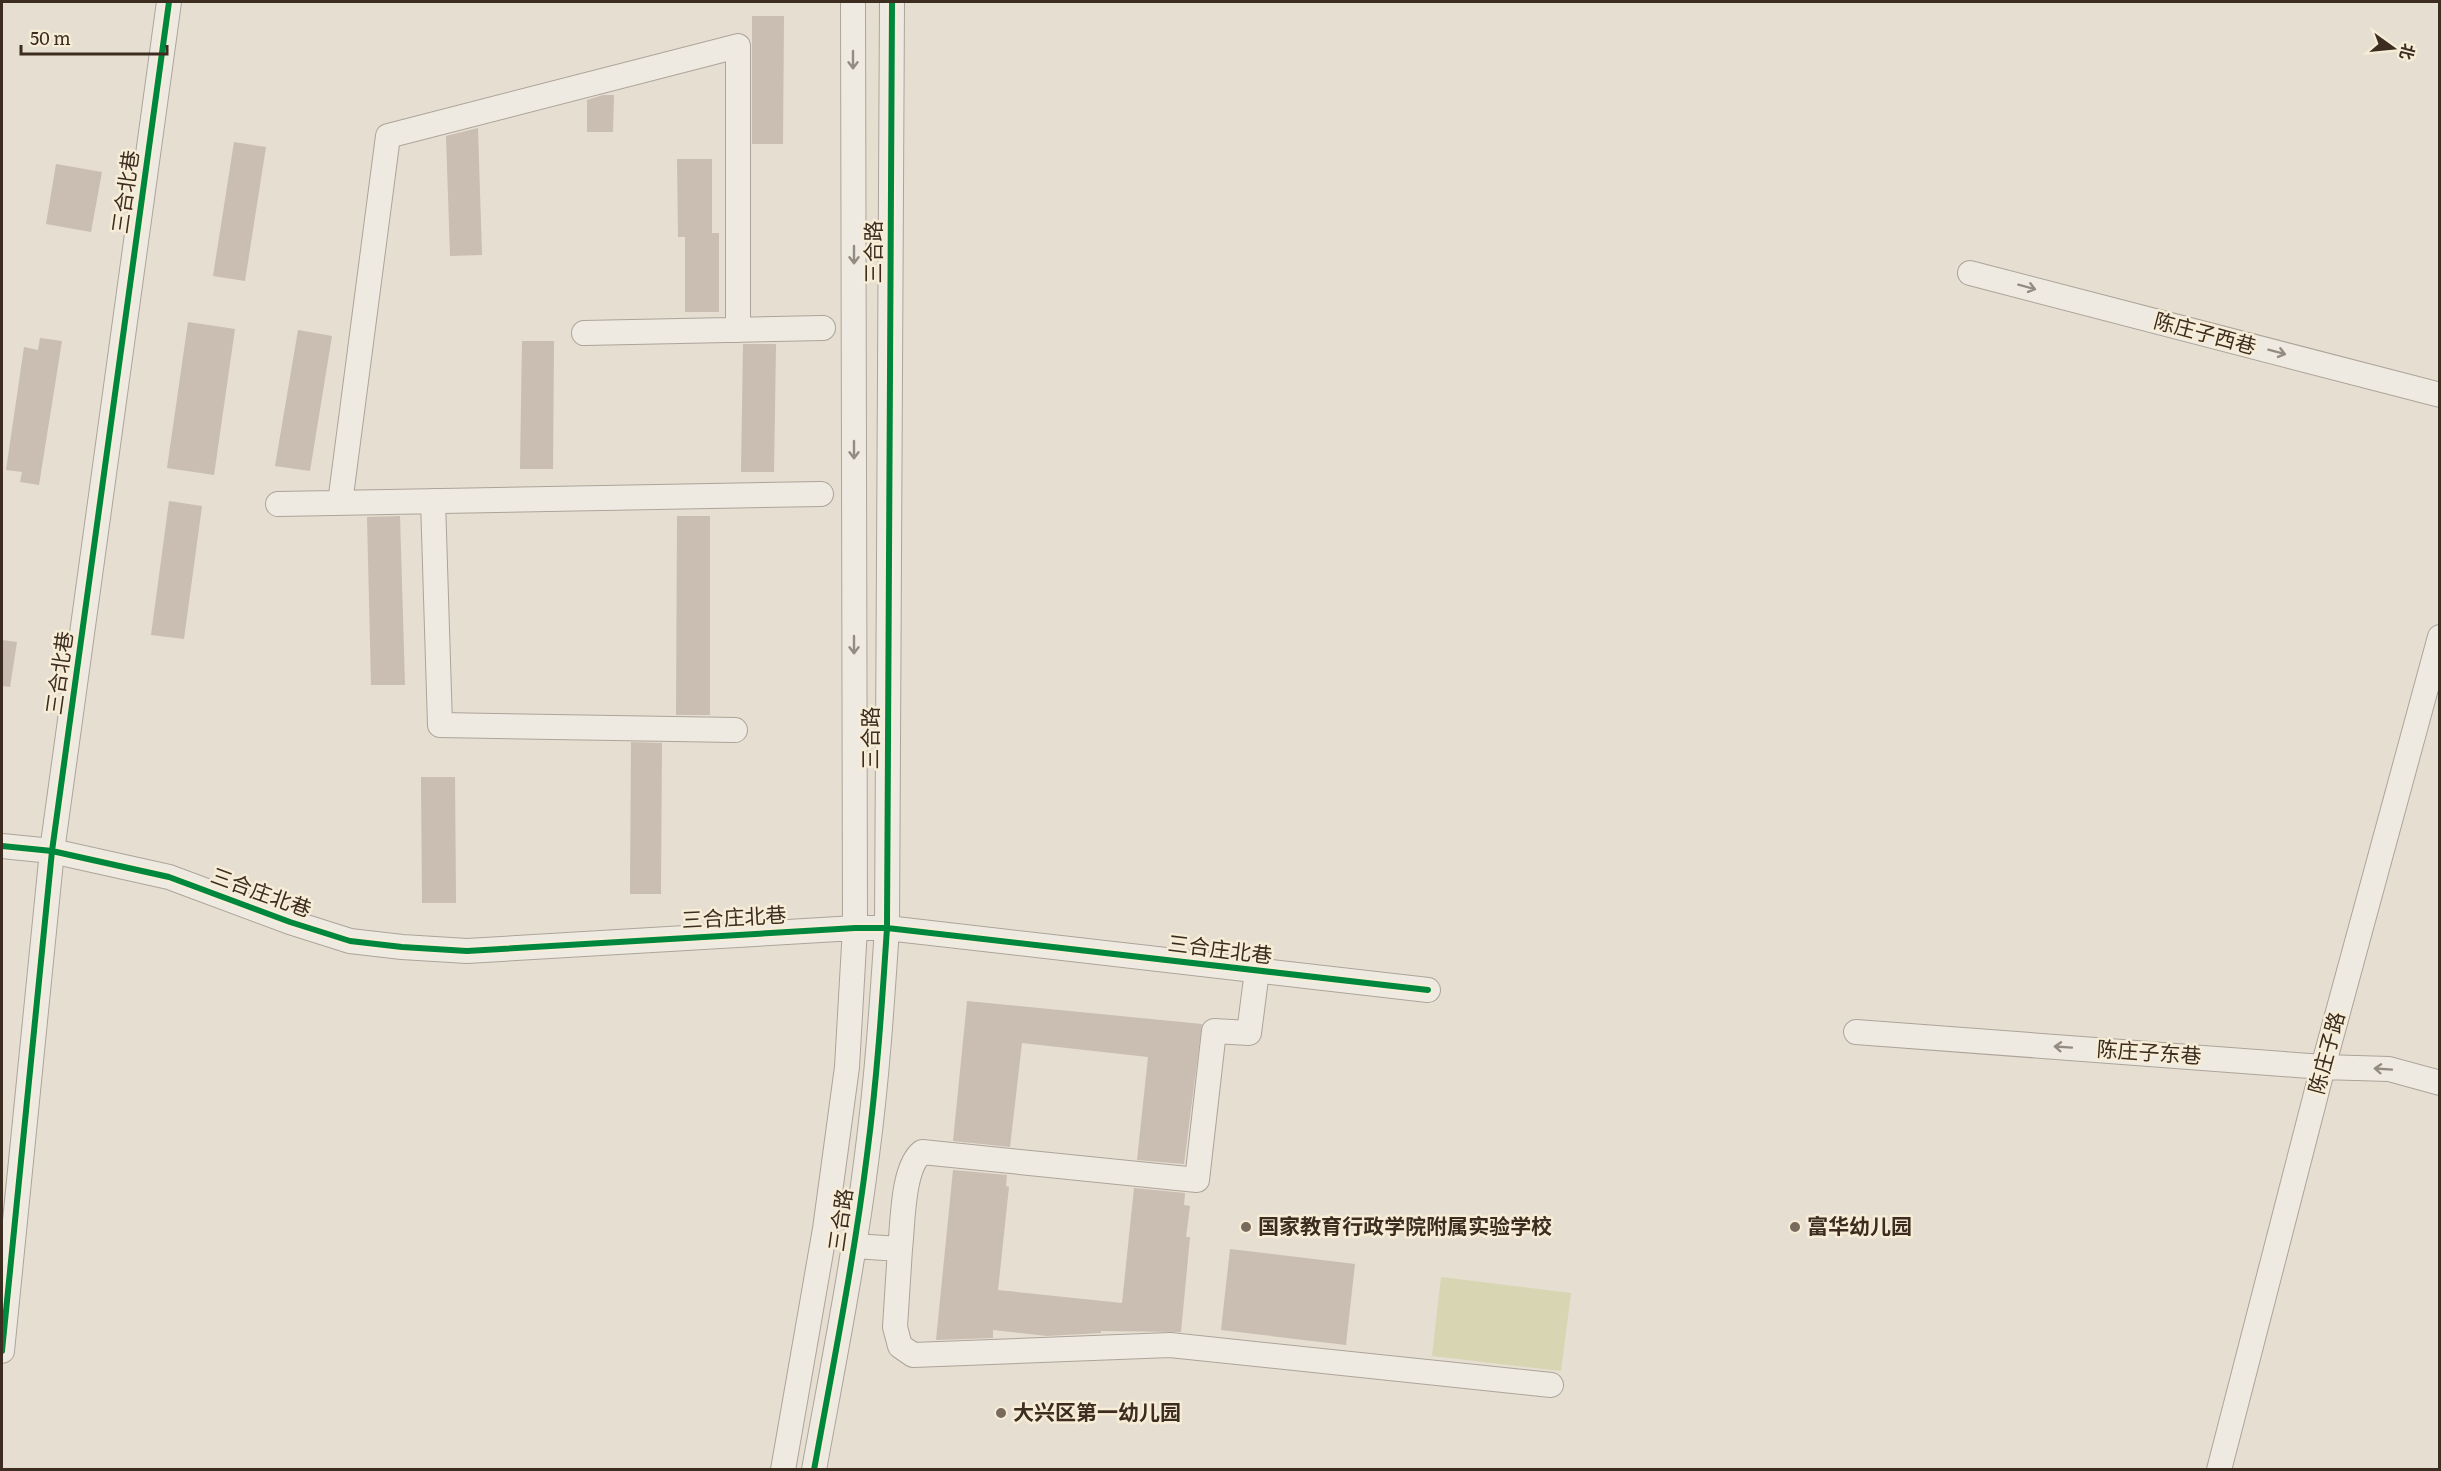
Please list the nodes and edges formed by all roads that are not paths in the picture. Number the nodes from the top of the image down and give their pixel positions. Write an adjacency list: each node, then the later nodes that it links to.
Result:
1 (169, 2): 16 (street, 三合北巷)
2 (853, 2): 17 (street, 三合路, one-way to 17)
3 (892, 2): 18 (street, 三合路)
4 (1970, 273): 8 (street, 陈庄子西巷, one-way to 8)
5 (823, 328): 6 (street)
6 (738, 330): 7 (street); 11 (street)
7 (584, 333)
8 (2439, 395)
9 (821, 494): 10 (street)
10 (433, 501): 11 (street); 14 (street)
11 (340, 503): 12 (street)
12 (279, 504)
13 (2439, 637): 22 (street, 陈庄子路)
14 (735, 730)
15 (2, 846): 16 (street, 三合庄北巷)
16 (52, 851): 17 (street, 三合庄北巷); 26 (street, 三合北巷)
17 (855, 928): 18 (street, 三合庄北巷); 28 (street, 三合路)
18 (887, 928): 19 (street, 三合庄北巷); 24 (street, 三合路)
19 (1257, 970): 20 (street, 三合庄北巷); 25 (street)
20 (1428, 990)
21 (1856, 1032): 22 (street, 陈庄子东巷, one-way to 21)
22 (2323, 1067): 23 (street, 陈庄子东巷, one-way to 22); 30 (street, 陈庄子路)
23 (2439, 1083)
24 (854, 1246): 25 (street); 29 (street, 三合路)
25 (900, 1249): 27 (street)
26 (2, 1351)
27 (1551, 1385)
28 (783, 1470)
29 (814, 1470)
30 (2219, 1470)

